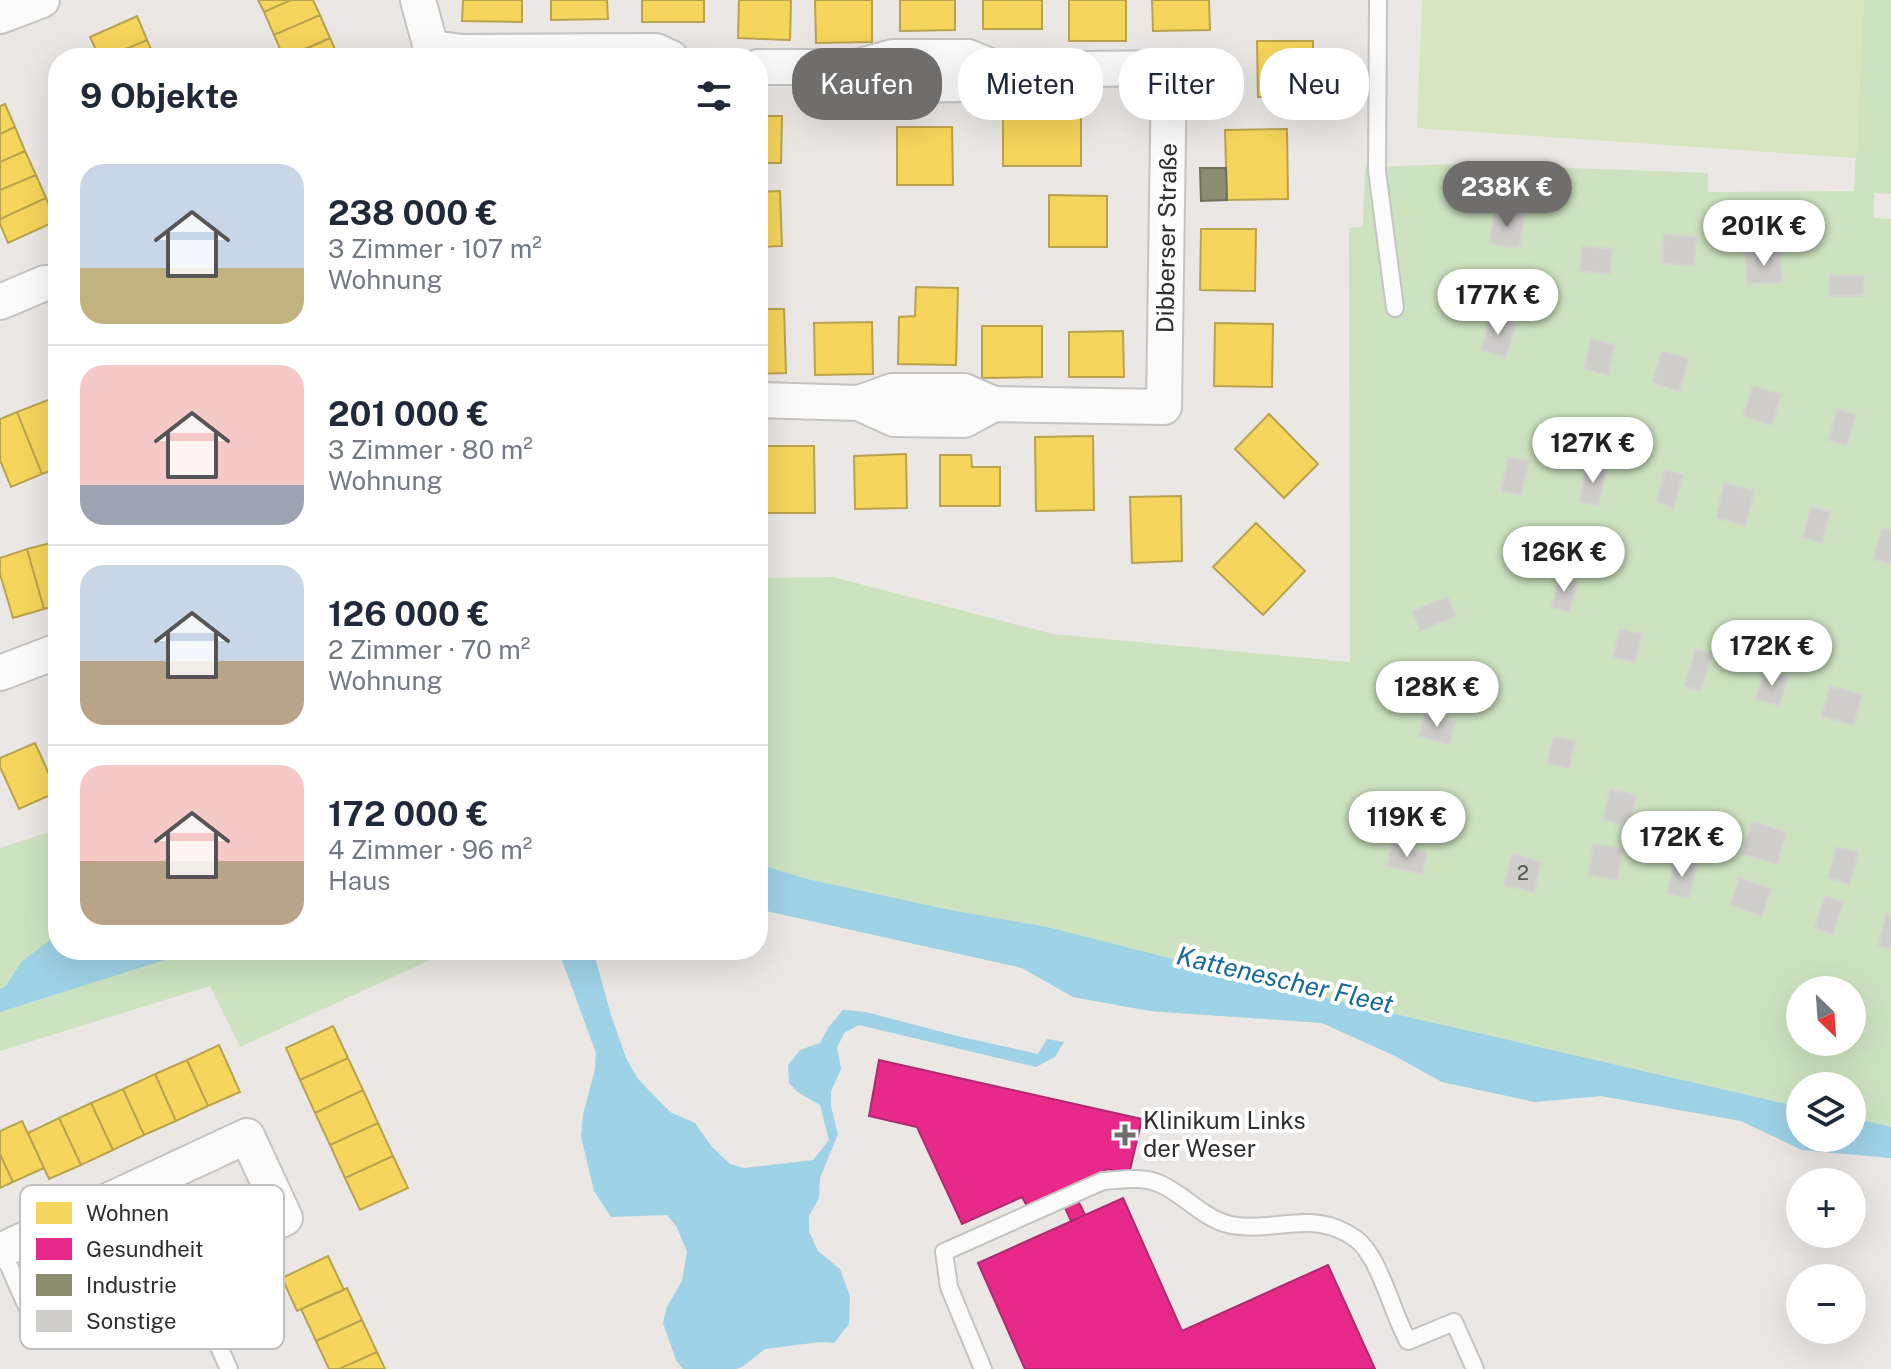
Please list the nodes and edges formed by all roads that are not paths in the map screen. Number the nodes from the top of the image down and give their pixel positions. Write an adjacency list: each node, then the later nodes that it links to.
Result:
1 (42, 0): 4 (street)
2 (418, 0): 5 (street)
3 (1378, 0): 9 (lane)
4 (0, 16)
5 (431, 48)
6 (768, 67): 10 (street, Dibberser Straße)
7 (48, 283): 8 (street)
8 (0, 302)
9 (1395, 308)
10 (768, 400)
11 (48, 655): 12 (street)
12 (0, 673)
13 (141, 1185): 14 (street)
14 (270, 1185)
15 (20, 1241): 16 (street)
16 (1, 1250): 17 (lane)
17 (20, 1292)
18 (220, 1349): 19 (lane)
19 (229, 1369)
20 (983, 1369): 21 (lane)
21 (1475, 1369)

